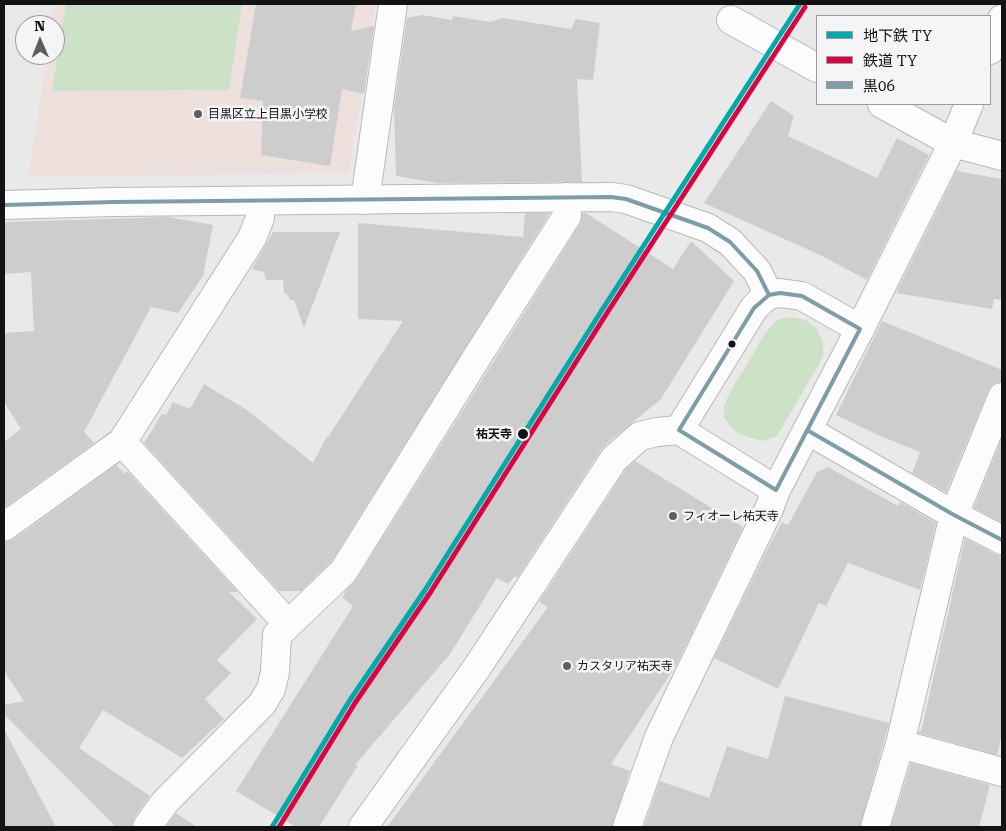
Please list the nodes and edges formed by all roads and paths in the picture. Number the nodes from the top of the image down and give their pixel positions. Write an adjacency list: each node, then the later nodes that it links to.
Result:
1 (393, 4): 11 (street)
2 (1002, 18): 4 (street)
3 (730, 20): 5 (street)
4 (991, 47)
5 (816, 67)
6 (884, 105): 8 (street)
7 (969, 105): 8 (street)
8 (953, 143): 9 (street); 15 (street)
9 (1002, 156)
10 (566, 197): 11 (street); 14 (street); 24 (street)
11 (365, 200): 12 (street)
12 (261, 202): 13 (street); 19 (street)
13 (4, 205)
14 (770, 295): 15 (street); 17 (street)
15 (860, 329): 18 (street)
16 (1002, 398): 21 (street)
17 (679, 430): 20 (street); 28 (street)
18 (807, 430): 20 (street); 21 (street)
19 (122, 442): 22 (street); 24 (street)
20 (776, 490): 29 (street)
21 (954, 516): 23 (street); 25 (street)
22 (4, 527)
23 (1002, 540)
24 (288, 624): 27 (street)
25 (900, 744): 26 (street); 30 (street)
26 (1002, 772)
27 (147, 827)
28 (364, 827)
29 (627, 827)
30 (875, 827)

